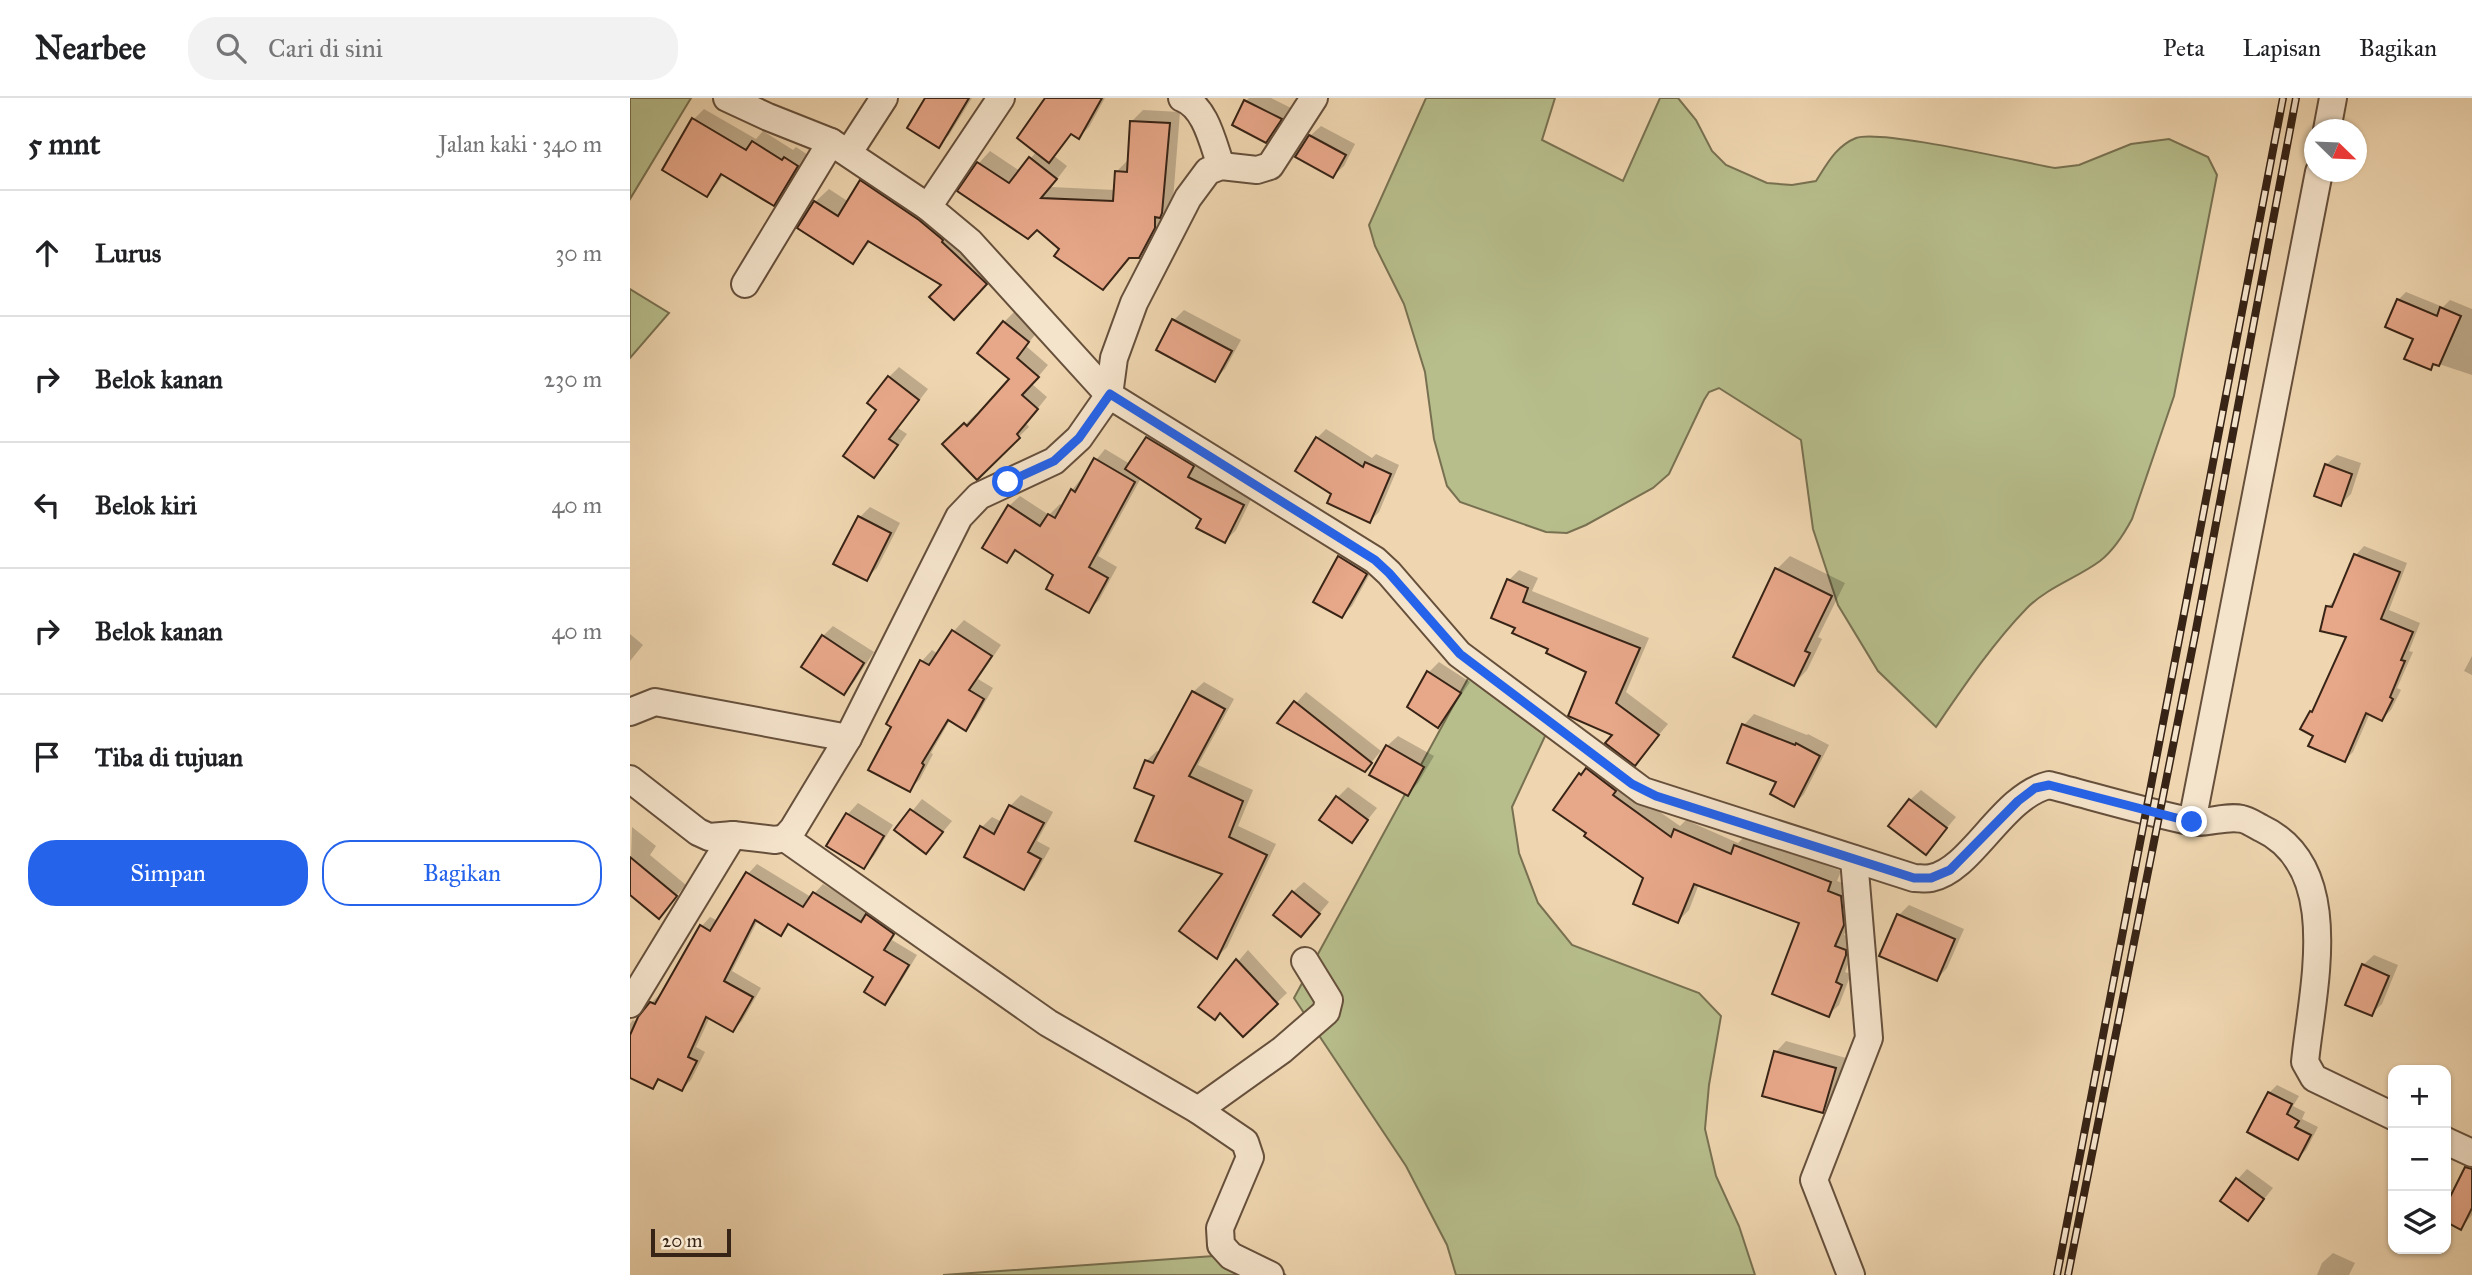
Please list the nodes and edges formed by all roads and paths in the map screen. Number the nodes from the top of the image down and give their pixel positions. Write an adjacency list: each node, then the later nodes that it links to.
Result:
1 (727, 98): 8 (street)
2 (884, 98): 8 (street)
3 (1001, 98): 11 (street)
4 (1182, 98): 9 (street)
5 (1314, 98): 9 (street)
6 (2333, 98): 7 (street)
7 (2329, 119)
8 (840, 147): 11 (street); 12 (street)
9 (1221, 166): 13 (street)
10 (2317, 182): 17 (street)
11 (928, 207): 13 (street)
12 (745, 284)
13 (1110, 394): 15 (street); 20 (street)
14 (630, 712): 15 (street)
15 (848, 738): 19 (street)
16 (630, 779): 18 (street)
17 (2192, 822): 20 (street); 24 (street)
18 (733, 835): 19 (street); 22 (street)
19 (785, 838): 23 (street)
20 (1854, 859): 28 (street)
21 (1305, 961): 23 (street)
22 (630, 1004)
23 (1198, 1110): 27 (street)
24 (2388, 1114)
25 (2451, 1143): 26 (street)
26 (2472, 1153)
27 (1270, 1275)
28 (1851, 1275)

